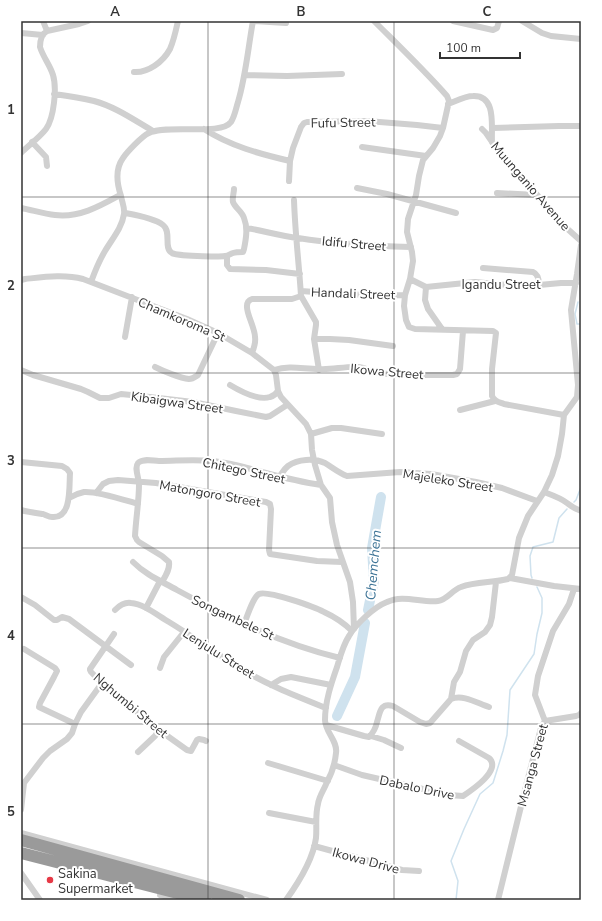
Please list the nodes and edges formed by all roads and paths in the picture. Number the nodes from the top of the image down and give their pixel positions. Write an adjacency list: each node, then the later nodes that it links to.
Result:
1 (43, 21): 11 (street)
2 (88, 21): 11 (street)
3 (178, 21): 13 (street)
4 (254, 21): 9 (street); 15 (street)
5 (374, 21): 17 (street)
6 (453, 21): 7 (street)
7 (499, 21)
8 (522, 21): 12 (street)
9 (286, 23)
10 (21, 33): 11 (street)
11 (45, 33): 16 (street)
12 (581, 39)
13 (134, 72)
14 (342, 74): 15 (street)
15 (245, 75): 21 (street)
16 (54, 94): 23 (street); 24 (street)
17 (448, 104): 19 (street); 20 (street)
18 (581, 126): 20 (street)
19 (443, 128): 28 (street); 29 (street, Fufu Street)
20 (493, 128): 25 (street)
21 (204, 129): 23 (street); 29 (street)
22 (482, 129): 25 (street, Muunganio Avenue)
23 (153, 131): 35 (street)
24 (32, 142): 27 (street); 30 (street)
25 (492, 142): 36 (street, Muunganio Avenue)
26 (362, 147): 28 (street)
27 (21, 153)
28 (426, 156): 38 (street)
29 (290, 161): 31 (street, Fufu Street)
30 (47, 166)
31 (289, 181)
32 (357, 188): 38 (street)
33 (234, 190): 42 (street)
34 (497, 193): 36 (street)
35 (120, 195): 39 (street); 40 (street)
36 (537, 195): 44 (street, Muunganio Avenue)
37 (294, 200): 43 (street)
38 (414, 202): 41 (street); 46 (street)
39 (21, 208)
40 (124, 213): 47 (street); 52 (street)
41 (456, 213)
42 (247, 228): 43 (street, Idifu Street); 47 (street)
43 (296, 238): 46 (street, Idifu Street); 49 (street)
44 (581, 241)
45 (581, 245): 53 (street)
46 (411, 247): 50 (street)
47 (228, 256): 49 (street)
48 (483, 268): 54 (street)
49 (300, 274): 56 (street)
50 (410, 279): 55 (street); 57 (street)
51 (21, 280): 52 (street, Chamkoroma St)
52 (91, 282): 58 (street, Chamkoroma St)
53 (576, 283): 54 (street, Igandu Street); 72 (street)
54 (539, 285): 55 (street, Igandu Street)
55 (426, 288): 59 (street)
56 (301, 294): 57 (street, Handali Street); 63 (street); 65 (street)
57 (405, 295): 59 (street)
58 (132, 297): 61 (street, Chamkoroma St); 62 (street)
59 (442, 329): 60 (street)
60 (463, 331): 69 (street, Ikowa Street); 73 (street)
61 (218, 333): 65 (street, Chamkoroma St); 66 (street)
62 (125, 337)
63 (314, 339): 64 (street); 69 (street)
64 (393, 346)
65 (252, 353): 68 (street, Chamkoroma St)
66 (155, 367)
67 (21, 370): 74 (street, Kibaigwa Street)
68 (274, 370): 69 (street, Ikowa Street); 71 (street)
69 (319, 370)
70 (230, 385): 71 (street)
71 (278, 391): 74 (street)
72 (579, 391): 76 (street)
73 (496, 401): 75 (street); 76 (street)
74 (287, 405): 77 (street)
75 (460, 410)
76 (564, 415): 84 (street)
77 (312, 434): 78 (street); 79 (street)
78 (382, 434)
79 (314, 460): 81 (street); 83 (street); 87 (street, Majeleko Street)
80 (21, 462): 86 (street)
81 (280, 476): 82 (street, Chitego Street); 83 (street, Chitego Street)
82 (139, 482): 85 (street); 88 (street, Chitego Street); 92 (street, Matongoro Street)
83 (321, 486): 92 (street)
84 (544, 492): 87 (street); 90 (street)
85 (96, 493): 86 (street); 88 (street)
86 (69, 498): 89 (street)
87 (537, 501): 93 (street)
88 (138, 504): 94 (street, Chitego Street)
89 (21, 510)
90 (581, 511)
91 (133, 562): 94 (street, Songambele St)
92 (342, 562): 102 (street)
93 (510, 578): 95 (street); 96 (street)
94 (161, 581): 99 (street); 101 (street, Songambele St)
95 (496, 582): 102 (street); 113 (street)
96 (574, 588): 97 (street); 117 (street, Msanga Street)
97 (581, 589)
98 (21, 597): 105 (street)
99 (146, 608): 100 (street, Lenjulu Street); 103 (street, Lenjulu Street)
100 (115, 610)
101 (244, 624): 102 (street); 107 (street, Songambele St)
102 (353, 630): 107 (street)
103 (184, 632): 109 (street); 111 (street, Lenjulu Street)
104 (114, 634): 105 (street, Nghumbi Street)
105 (105, 646): 108 (street); 110 (street, Nghumbi Street)
106 (24, 648): 118 (street)
107 (340, 658): 112 (street)
108 (130, 665)
109 (160, 668)
110 (102, 683): 118 (street); 120 (street, Nghumbi Street)
111 (271, 685): 112 (street); 115 (street, Lenjulu Street)
112 (331, 685): 115 (street)
113 (450, 699): 114 (street); 121 (street)
114 (489, 707)
115 (326, 708): 119 (street)
116 (581, 712): 117 (street)
117 (546, 721): 146 (street, Msanga Street)
118 (75, 724): 129 (street)
119 (326, 725): 121 (street); 127 (street)
120 (159, 730): 122 (street, Nghumbi Street); 125 (street)
121 (371, 736): 124 (street)
122 (206, 741)
123 (459, 742): 127 (street, Dabalo Drive)
124 (401, 748)
125 (138, 752)
126 (268, 763): 128 (street)
127 (334, 765): 128 (street)
128 (328, 781): 132 (street)
129 (22, 796): 130 (street)
130 (21, 810)
131 (269, 813): 132 (street)
132 (316, 822): 135 (street)
133 (21, 833): 144 (street)
134 (21, 840): 143 (highway)
135 (314, 846): 138 (street, Ikowa Drive); 145 (street)
136 (21, 853): 142 (highway)
137 (21, 857): 141 (street)
138 (419, 871)
139 (21, 873): 140 (street)
140 (40, 900)
141 (180, 900)
142 (205, 900)
143 (239, 900)
144 (267, 900)
145 (286, 900)
146 (498, 900)

